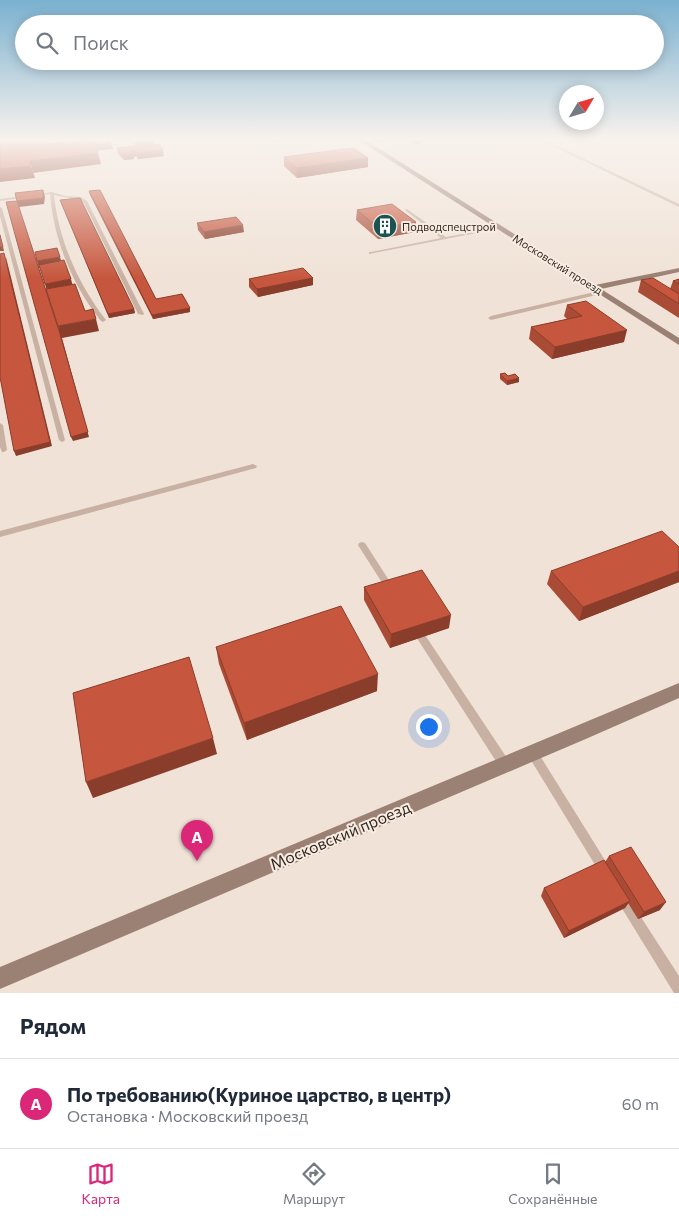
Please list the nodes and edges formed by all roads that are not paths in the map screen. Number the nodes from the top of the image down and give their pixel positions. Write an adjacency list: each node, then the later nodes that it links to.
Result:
1 (433, 185): 8 (street, Московский проезд)
2 (636, 185): 5 (lane)
3 (52, 193): 4 (lane); 13 (lane); 15 (lane)
4 (0, 200)
5 (679, 206)
6 (0, 208): 18 (lane)
7 (407, 210): 9 (lane)
8 (500, 228): 9 (lane); 12 (street, Московский проезд)
9 (444, 238): 10 (lane)
10 (371, 253)
11 (679, 270): 12 (street)
12 (599, 290): 14 (lane); 16 (street, Московский проезд)
13 (141, 314)
14 (491, 318)
15 (103, 320)
16 (679, 342)
17 (0, 425): 19 (lane)
18 (62, 440)
19 (4, 450)
20 (253, 466): 21 (lane)
21 (0, 534)
22 (362, 545): 23 (lane)
23 (399, 602)
24 (410, 618): 27 (lane)
25 (679, 690): 26 (street, Московский проезд)
26 (533, 754): 27 (street, Московский проезд); 29 (lane)
27 (505, 765): 28 (street, Московский проезд)
28 (0, 978)
29 (679, 988)

